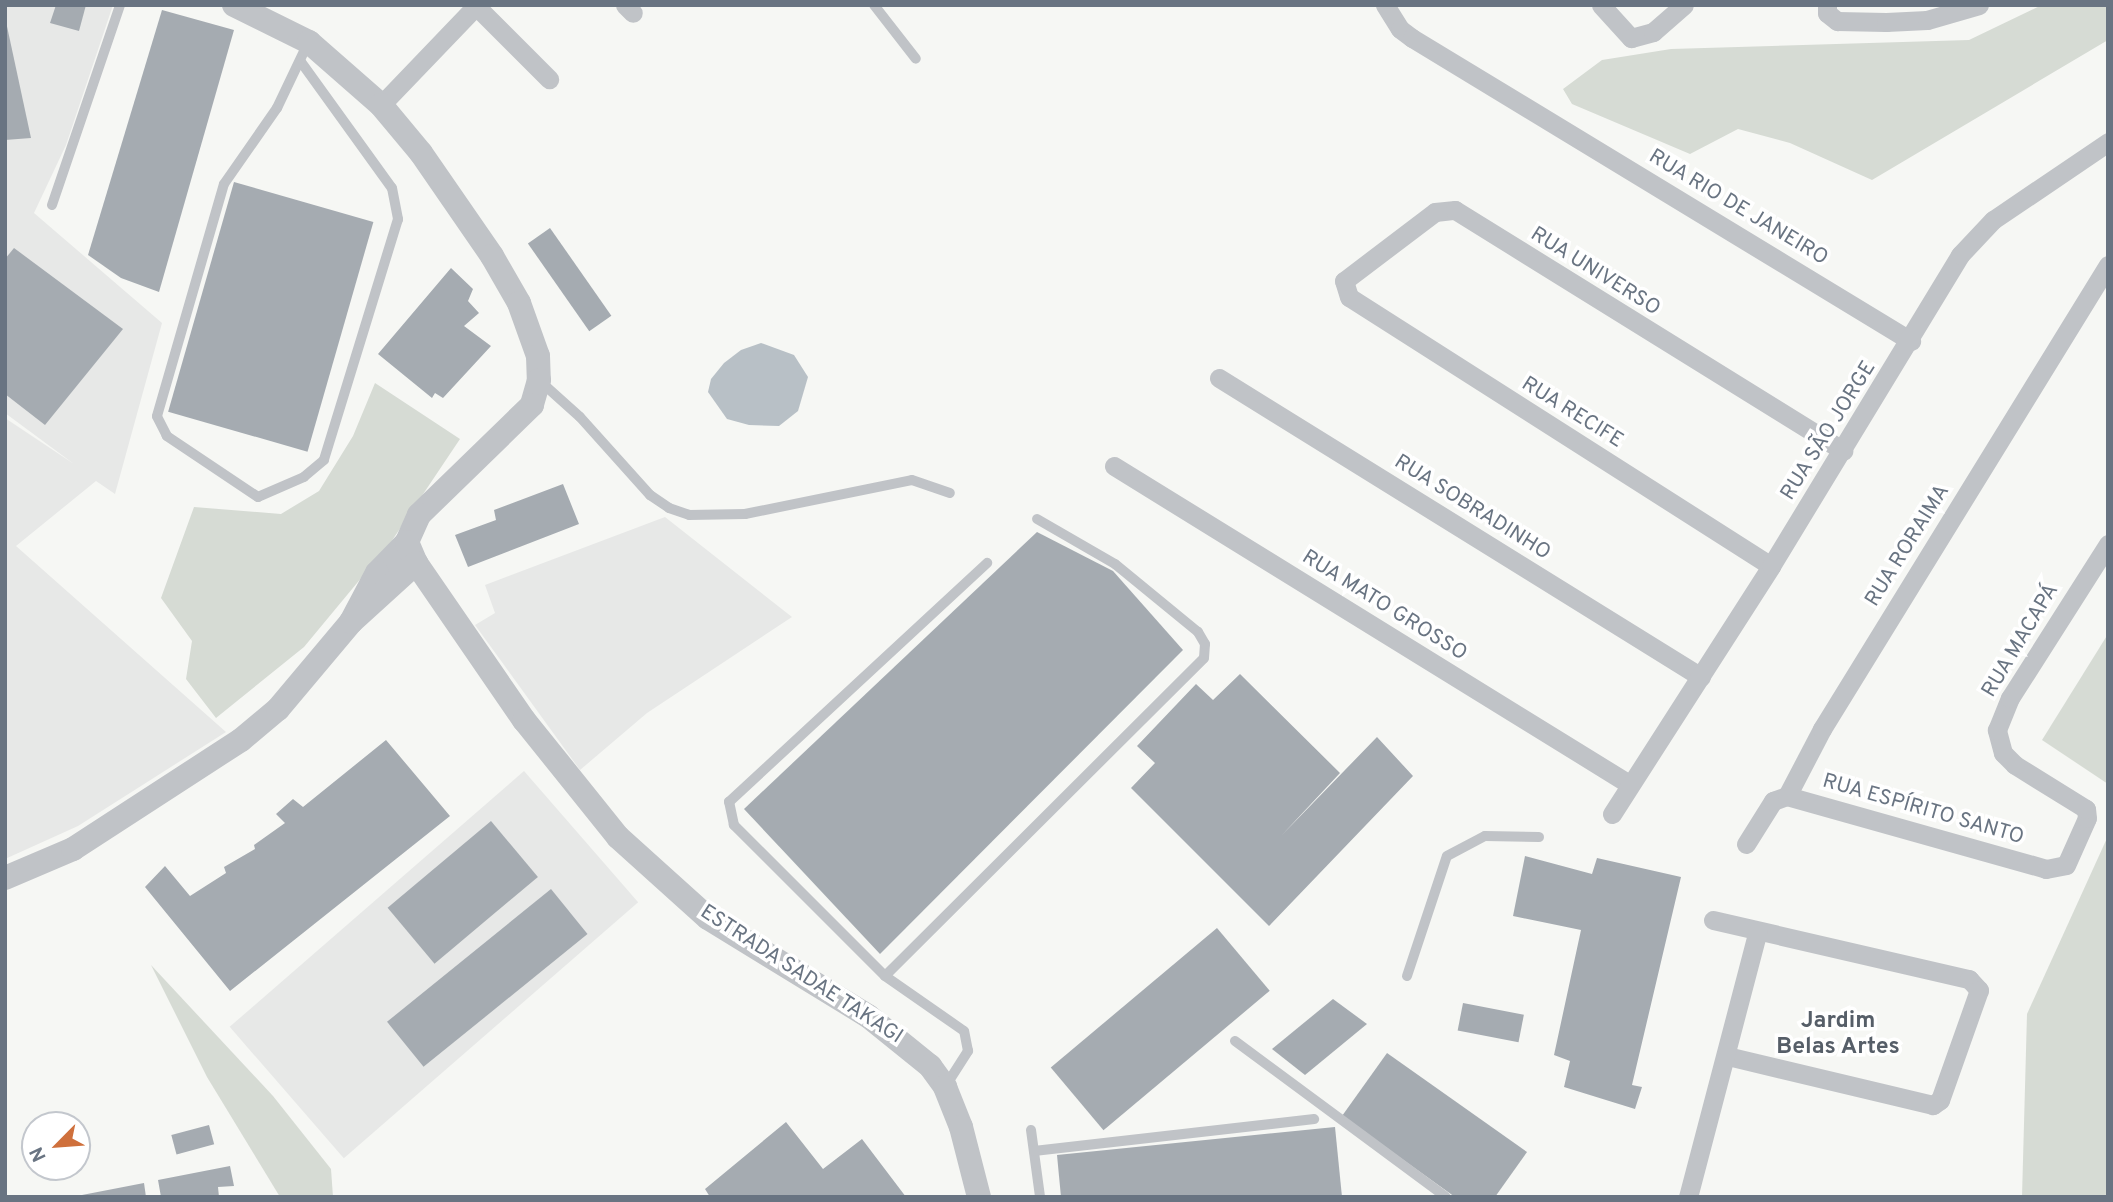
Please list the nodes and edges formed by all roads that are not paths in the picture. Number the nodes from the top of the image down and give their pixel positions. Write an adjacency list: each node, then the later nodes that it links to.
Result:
1 (121, 5): 15 (lane)
2 (234, 5): 10 (street)
3 (874, 5): 11 (lane)
4 (1385, 5): 18 (street, RUA RIO DE JANEIRO)
5 (1601, 5): 6 (street)
6 (1684, 5)
7 (1979, 5): 9 (street)
8 (476, 6): 12 (street); 13 (street)
9 (1832, 13)
10 (305, 52): 10 (lane); 13 (street)
11 (916, 59)
12 (549, 79)
13 (381, 105): 20 (street)
14 (2108, 142): 18 (street, RUA SÃO JORGE)
15 (52, 205)
16 (2108, 265): 31 (street, RUA RORAIMA)
17 (1349, 297): 21 (street, RUA UNIVERSO); 28 (street, RUA RECIFE)
18 (1911, 341): 21 (street, RUA SÃO JORGE)
19 (1219, 378): 29 (street, RUA SOBRADINHO)
20 (539, 380): 23 (lane); 26 (street)
21 (1843, 451): 28 (street, RUA SÃO JORGE)
22 (1114, 466): 30 (street, RUA MATO GROSSO)
23 (950, 493)
24 (1037, 519): 39 (lane)
25 (2108, 544): 35 (street, RUA MACAPÁ)
26 (412, 553): 36 (street); 43 (street, ESTRADA SADAE TAKAGI)
27 (987, 563): 39 (lane)
28 (1771, 566): 29 (street, RUA SÃO JORGE)
29 (1701, 677): 30 (street, RUA SÃO JORGE)
30 (1629, 785): 32 (street, RUA SÃO JORGE)
31 (1787, 796): 34 (street, RUA RORAIMA); 35 (street, RUA ESPÍRITO SANTO)
32 (1612, 814)
33 (1539, 837): 40 (lane)
34 (1746, 844)
35 (2046, 869)
36 (5, 878)
37 (1713, 920): 38 (street)
38 (1758, 931): 42 (street); 42 (street)
39 (884, 976): 43 (lane)
40 (1407, 976)
41 (1235, 1041): 49 (lane)
42 (1727, 1056): 50 (street)
43 (945, 1087): 47 (street, ESTRADA SADAE TAKAGI)
44 (1314, 1119): 46 (lane)
45 (1031, 1130): 46 (lane)
46 (1034, 1152): 48 (lane)
47 (979, 1197)
48 (1040, 1197)
49 (1446, 1197)
50 (1688, 1197)

